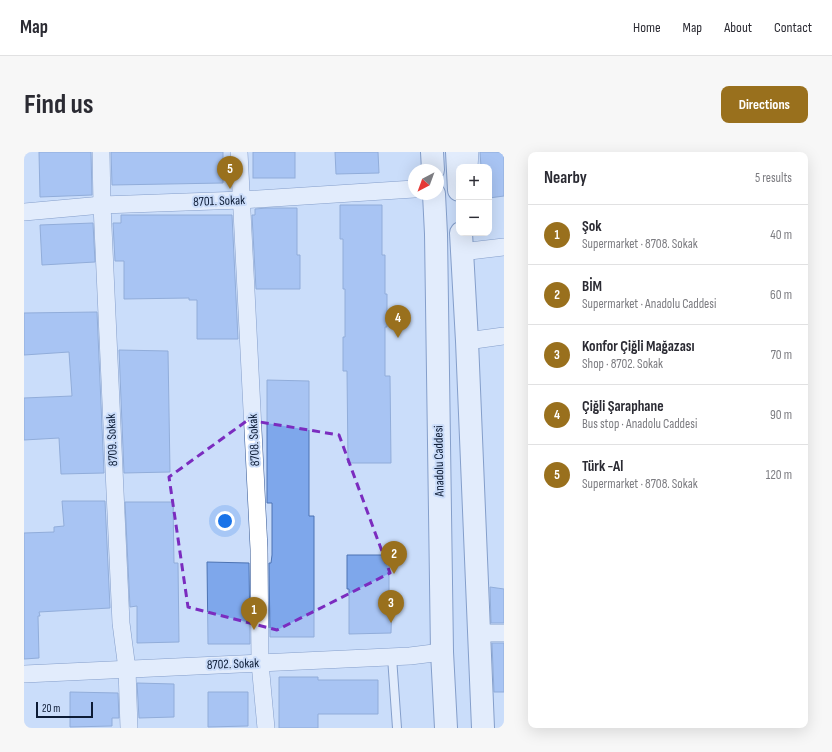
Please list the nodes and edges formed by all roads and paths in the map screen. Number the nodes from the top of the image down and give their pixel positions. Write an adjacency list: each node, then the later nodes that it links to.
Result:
1 (101, 152): 14 (street, 8709. Sokak)
2 (239, 152): 12 (street, 8708. Sokak)
3 (426, 152): 7 (street)
4 (432, 152): 8 (highway)
5 (457, 152): 9 (highway)
6 (470, 152): 10 (street)
7 (427, 164)
8 (433, 164)
9 (458, 164)
10 (469, 164)
11 (408, 189): 12 (street, 8701. Sokak)
12 (242, 200): 14 (street, 8701. Sokak); 24 (street, 8708. Sokak)
13 (433, 200): 22 (highway, Anadolu Caddesi)
14 (102, 205): 15 (street, 8701. Sokak); 25 (street, 8709. Sokak)
15 (24, 212)
16 (461, 243): 17 (street); 19 (highway)
17 (504, 247)
18 (504, 336): 19 (street)
19 (467, 341): 20 (highway)
20 (478, 633): 21 (street); 31 (highway)
21 (504, 633)
22 (442, 652): 23 (street, 8702. Sokak); 30 (highway, Anadolu Caddesi)
23 (392, 657): 24 (street, 8702. Sokak); 29 (lane)
24 (260, 663): 25 (street, 8702. Sokak); 28 (street, 8708. Sokak)
25 (126, 669): 26 (street, 8702. Sokak); 27 (street, 8709. Sokak)
26 (24, 674)
27 (129, 728)
28 (266, 728)
29 (397, 728)
30 (446, 728)
31 (483, 728)

